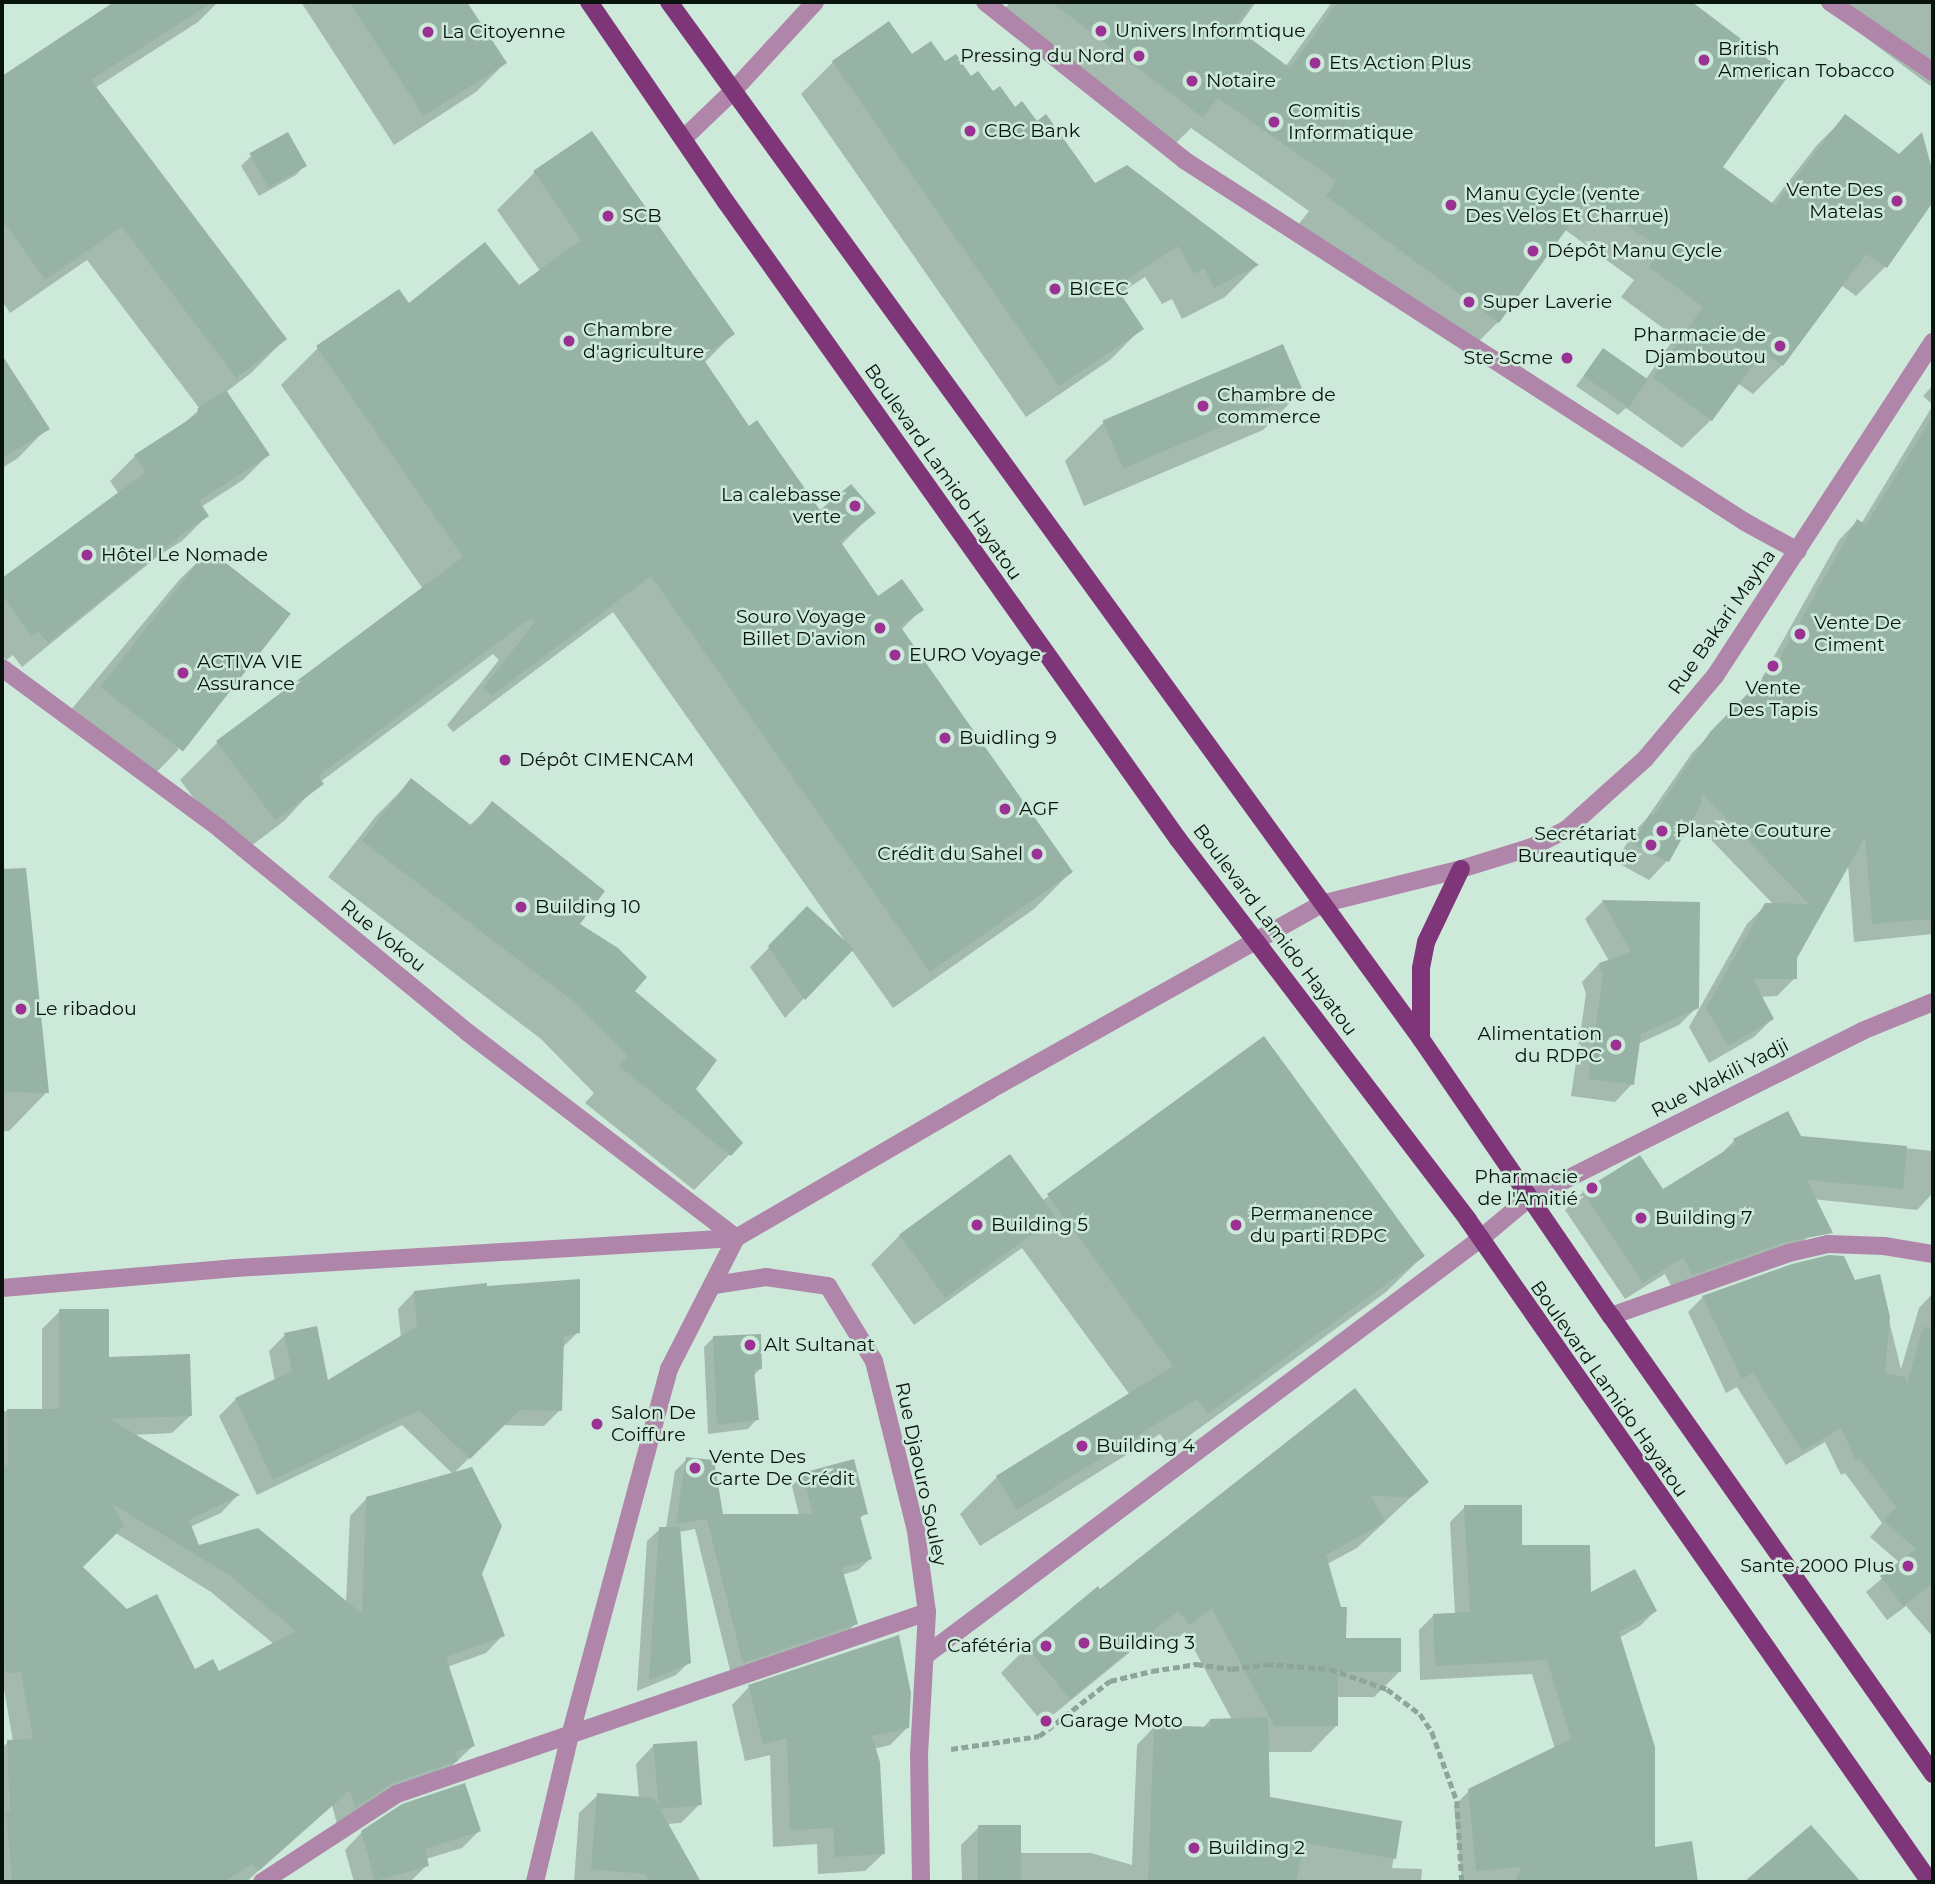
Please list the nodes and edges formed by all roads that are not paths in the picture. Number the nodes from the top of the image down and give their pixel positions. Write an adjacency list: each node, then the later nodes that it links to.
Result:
1 (589, 2): 8 (main road, Boulevard Lamido Hayatou)
2 (669, 2): 7 (main road)
3 (815, 2): 7 (street)
4 (985, 2): 10 (street)
5 (1830, 2): 6 (street)
6 (1933, 72)
7 (733, 92): 8 (street); 13 (main road)
8 (683, 139): 14 (main road, Boulevard Lamido Hayatou)
9 (1933, 342): 10 (street, Rue Bakari Mayha)
10 (1798, 551): 12 (street, Rue Bakari Mayha)
11 (2, 668): 18 (street, Rue Vokou)
12 (1461, 869): 13 (street, Rue Bakari Mayha); 16 (main road)
13 (1321, 904): 14 (street, Rue Bakari Mayha); 16 (main road)
14 (1255, 940): 18 (street, Rue Bakari Mayha); 19 (main road, Boulevard Lamido Hayatou)
15 (1933, 1002): 17 (street, Rue Wakili Yadji)
16 (1421, 1039): 17 (main road)
17 (1529, 1198): 19 (street, Rue Wakili Yadji); 23 (main road)
18 (736, 1238): 21 (street); 22 (street)
19 (1480, 1239): 25 (street, Rue Wakili Yadji); 31 (main road, Boulevard Lamido Hayatou)
20 (1933, 1254): 23 (street)
21 (715, 1285): 24 (street, Rue Djaouro Souley); 26 (street)
22 (2, 1288)
23 (1611, 1316): 27 (main road)
24 (927, 1612): 25 (street, Rue Djaouro Souley); 26 (street)
25 (926, 1655): 30 (street, Rue Djaouro Souley)
26 (570, 1735): 28 (street); 29 (street)
27 (1933, 1774)
28 (262, 1882)
29 (535, 1882)
30 (920, 1882)
31 (1930, 1882)

